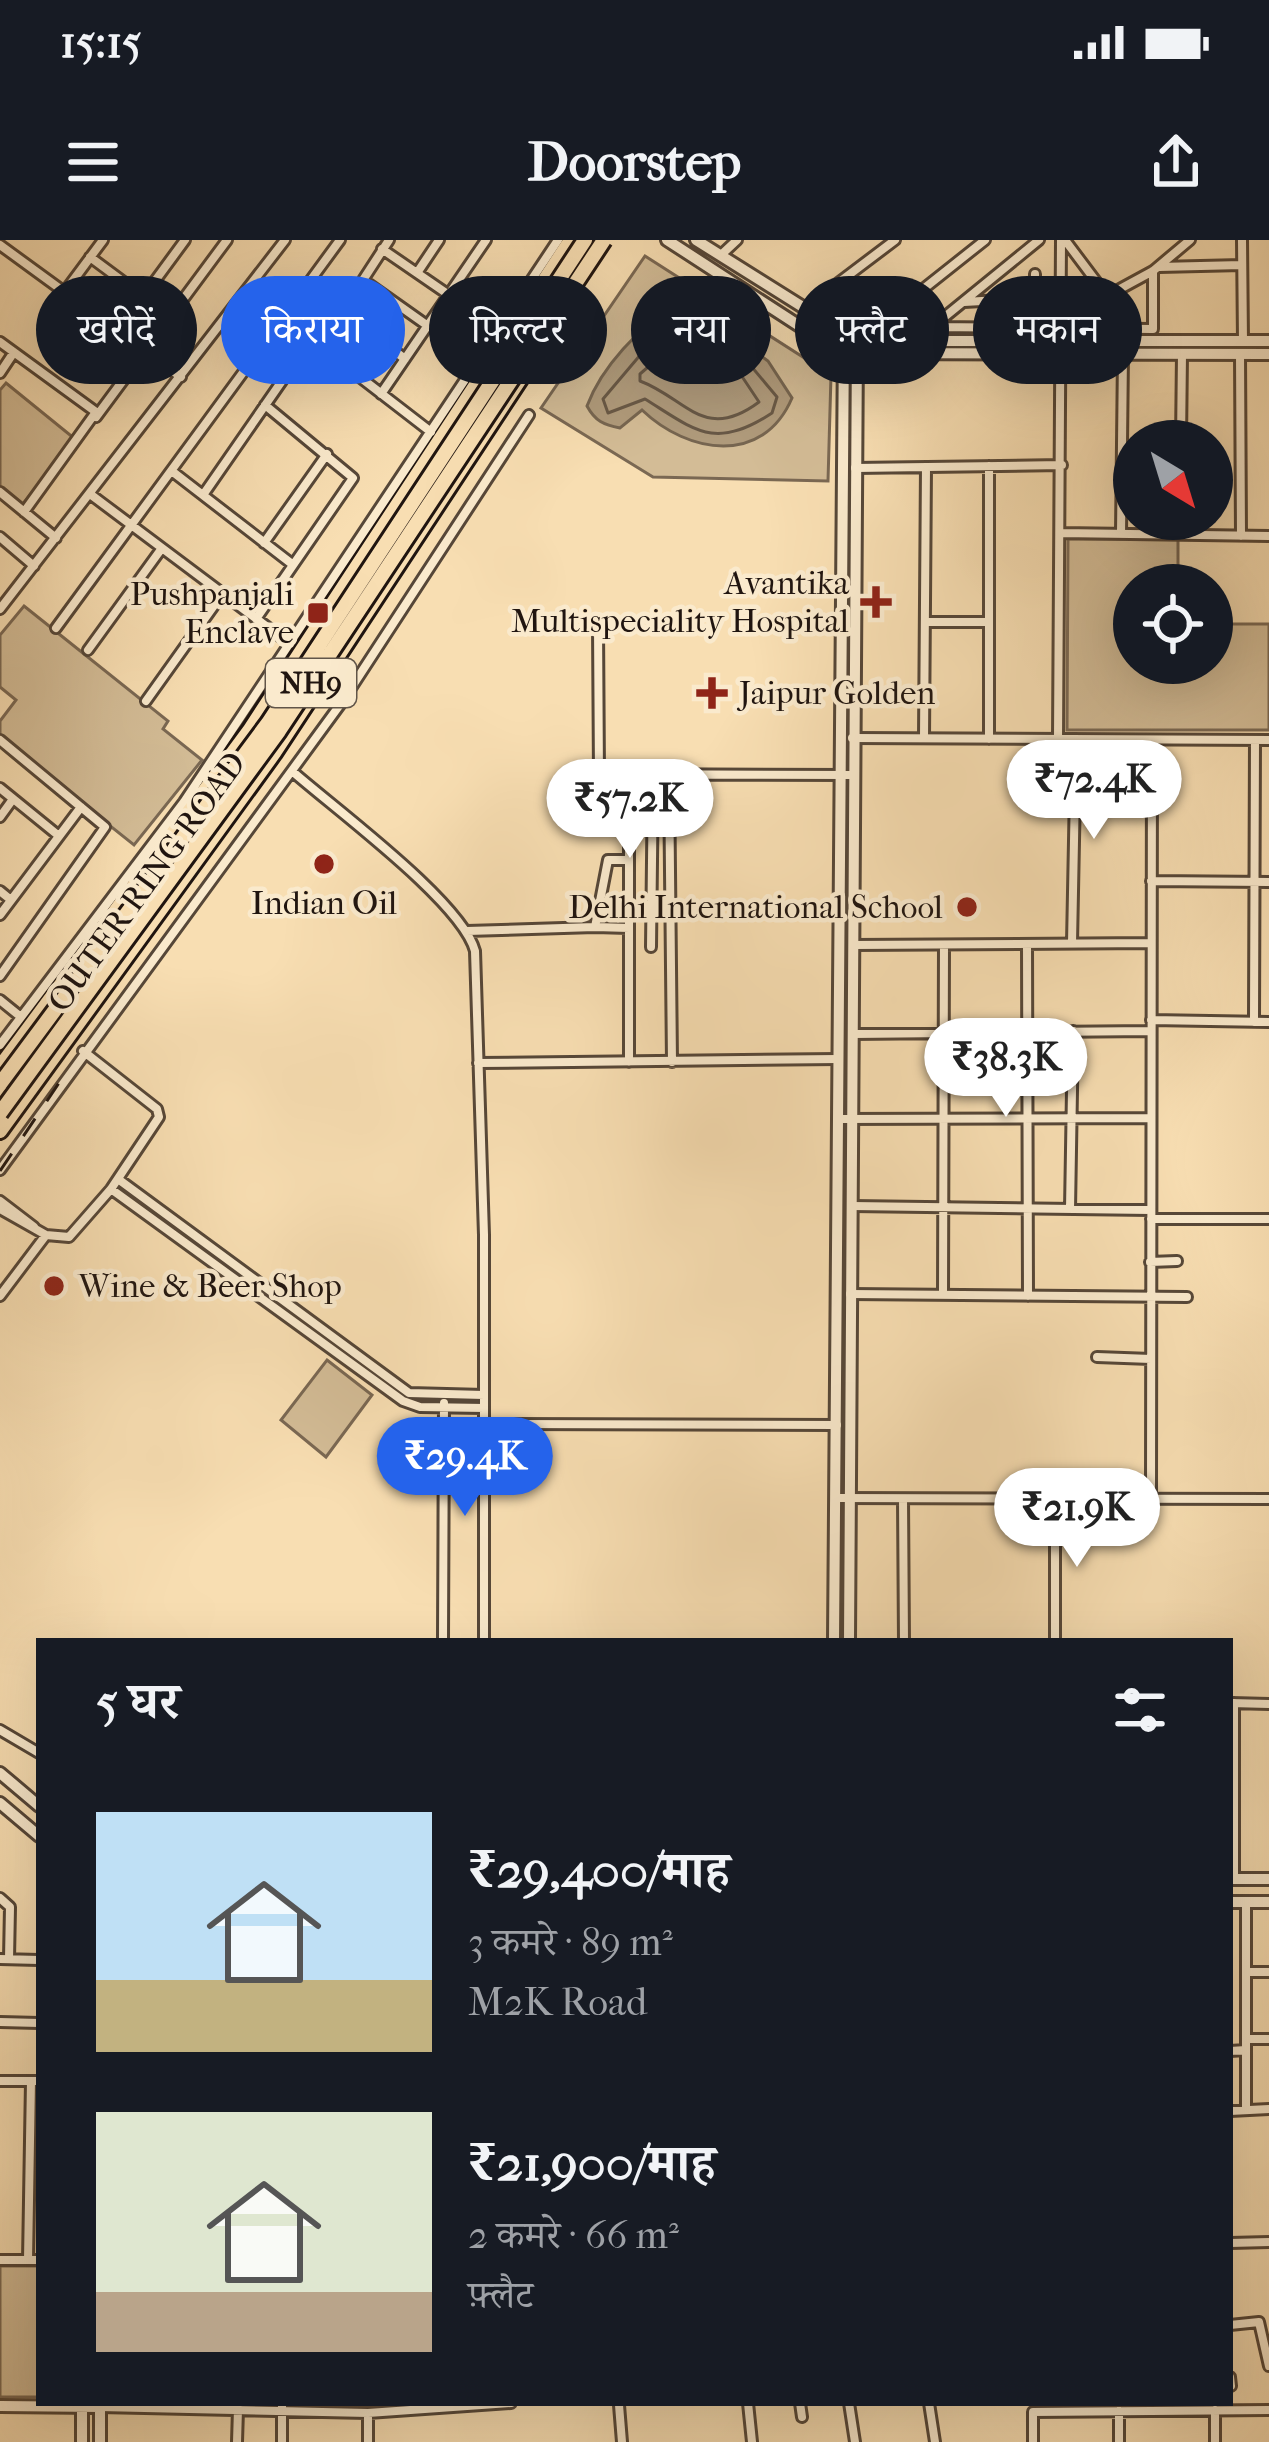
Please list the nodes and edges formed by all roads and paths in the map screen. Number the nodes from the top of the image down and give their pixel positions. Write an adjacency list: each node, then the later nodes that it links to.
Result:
1 (103, 240): 25 (street)
2 (185, 240): 33 (street)
3 (227, 240): 44 (street)
4 (285, 240): 34 (street)
5 (340, 240): 35 (street)
6 (389, 240): 22 (street)
7 (440, 240): 29 (street)
8 (486, 240): 36 (street)
9 (558, 240): 81 (street)
10 (572, 240): 28 (main road, OUTER RING ROAD)
11 (585, 240): 167 (main road, NH9, bridge)
12 (608, 240): 38 (main road, OUTER RING ROAD); 168 (main road, NH9, bridge)
13 (667, 240): 50 (street)
14 (696, 240): 24 (street)
15 (736, 240): 24 (street)
16 (895, 240): 39 (street)
17 (985, 240): 40 (street)
18 (1040, 240): 47 (street)
19 (1063, 240): 41 (street); 42 (street)
20 (1190, 240): 27 (street)
21 (1242, 240): 26 (street)
22 (382, 249): 29 (street); 52 (street)
23 (2, 251): 30 (street)
24 (720, 256): 48 (street)
25 (90, 257): 31 (street); 32 (street)
26 (1242, 265): 27 (street); 56 (street)
27 (1155, 269): 43 (street); 53 (street)
28 (550, 272): 37 (main road); 81 (main road, OUTER RING ROAD)
29 (417, 273): 45 (street)
30 (43, 276)
31 (76, 276)
32 (116, 276)
33 (159, 276)
34 (258, 276)
35 (314, 276)
36 (462, 276)
37 (559, 276)
38 (587, 276)
39 (848, 276)
40 (939, 276)
41 (1063, 276)
42 (1091, 276)
43 (1142, 277)
44 (197, 281)
45 (429, 281)
46 (973, 301): 47 (street)
47 (963, 302): 49 (street)
48 (795, 306)
49 (949, 313)
50 (795, 314)
51 (221, 324): 62 (street)
52 (428, 326): 63 (street)
53 (1142, 329)
54 (1269, 340): 56 (street)
55 (0, 342): 58 (street)
56 (1242, 347): 57 (street); 60 (street); 61 (street); 96 (street)
57 (1142, 348)
58 (14, 352): 64 (street); 78 (street)
59 (1142, 354): 60 (street)
60 (1182, 354): 80 (street)
61 (1269, 354)
62 (197, 356)
63 (405, 359)
64 (0, 373)
65 (121, 384): 78 (street)
66 (176, 384): 89 (street)
67 (236, 384): 87 (street)
68 (280, 384): 76 (street)
69 (368, 384): 75 (street)
70 (388, 384): 75 (street)
71 (517, 384): 174 (main road, OUTER RING ROAD)
72 (849, 384): 86 (street)
73 (1063, 384): 83 (street)
74 (1123, 384): 79 (street)
75 (381, 394): 81 (street)
76 (265, 405): 82 (street); 90 (street)
77 (529, 415): 123 (street)
78 (95, 418): 91 (street)
79 (1123, 420)
80 (1181, 420)
81 (436, 436): 111 (street); 166 (main road, OUTER RING ROAD)
82 (327, 454): 100 (street); 102 (street)
83 (1062, 465): 84 (street); 93 (street)
84 (989, 466): 85 (street); 108 (street)
85 (926, 467): 86 (street); 107 (street)
86 (848, 468): 114 (street)
87 (173, 472): 90 (street); 92 (street)
88 (0, 492): 91 (street)
89 (90, 494): 92 (street); 99 (street)
90 (203, 495): 100 (street)
91 (24, 512): 99 (street)
92 (132, 525): 101 (street); 110 (street)
93 (1061, 533): 94 (street); 117 (street)
94 (1113, 534)
95 (1233, 536): 96 (street)
96 (1241, 536): 97 (street)
97 (1269, 536)
98 (0, 537): 103 (street)
99 (56, 538): 103 (street)
100 (264, 543): 102 (street)
101 (162, 548): 104 (street); 112 (street)
102 (292, 564): 106 (street)
103 (34, 566): 105 (street)
104 (223, 593): 106 (street); 113 (street)
105 (0, 609)
106 (256, 619): 111 (street)
107 (925, 622): 108 (street); 115 (street)
108 (989, 622): 116 (street)
109 (598, 626): 124 (street)
110 (56, 628)
111 (290, 644): 152 (street)
112 (88, 650)
113 (146, 701)
114 (846, 738): 115 (street); 126 (street); 127 (street)
115 (924, 738): 116 (street)
116 (989, 739): 117 (street)
117 (1058, 739): 119 (street)
118 (0, 740): 130 (street)
119 (1076, 740): 120 (street); 144 (street)
120 (1152, 740): 121 (street); 135 (street)
121 (1256, 740): 122 (street); 136 (street)
122 (1269, 740)
123 (292, 771): 143 (street); 161 (street)
124 (653, 775): 125 (street); 131 (street)
125 (669, 776): 126 (street); 163 (street)
126 (837, 776): 127 (street); 162 (street)
127 (852, 776): 147 (street)
128 (0, 788): 129 (street)
129 (13, 799): 132 (street); 133 (street)
130 (81, 807): 133 (street); 150 (street)
131 (652, 808): 134 (street); 149 (street)
132 (0, 817)
133 (58, 836): 139 (street)
134 (628, 860): 141 (street); 142 (street)
135 (1151, 880): 136 (street); 145 (street)
136 (1255, 882): 137 (street); 153 (street)
137 (1269, 882)
138 (0, 891): 139 (street)
139 (11, 900): 140 (street)
140 (0, 915)
141 (595, 927): 142 (street); 143 (street)
142 (629, 928): 164 (street)
143 (467, 931): 165 (street)
144 (1072, 943): 145 (street); 146 (street)
145 (1151, 943): 155 (street)
146 (1027, 944): 148 (street); 157 (street)
147 (851, 945): 148 (street); 159 (street)
148 (944, 945): 158 (street)
149 (651, 947)
150 (0, 976)
151 (0, 1000): 152 (street)
152 (21, 1017): 160 (street)
153 (1255, 1022): 154 (street); 155 (street)
154 (1269, 1022)
155 (1151, 1025): 156 (street); 171 (street)
156 (1073, 1031): 157 (street); 170 (street)
157 (1027, 1032): 158 (street); 169 (street)
158 (944, 1033): 159 (street); 173 (street)
159 (851, 1034): 172 (street)
160 (0, 1045)
161 (83, 1051): 175 (street); 176 (street)
162 (838, 1059): 163 (street); 172 (street)
163 (672, 1061): 164 (street)
164 (629, 1062): 165 (street)
165 (478, 1063): 196 (street)
166 (0, 1067)
167 (0, 1084)
168 (0, 1114)
169 (1028, 1118): 170 (street); 173 (street); 181 (street)
170 (1073, 1118): 171 (street); 182 (street)
171 (1151, 1118): 183 (street)
172 (844, 1119): 173 (street); 179 (street); 200 (street)
173 (944, 1119): 180 (street)
174 (0, 1131)
175 (0, 1170)
176 (118, 1179): 177 (street); 197 (street)
177 (111, 1189): 185 (street); 197 (street)
178 (0, 1205): 185 (street)
179 (852, 1206): 180 (street); 188 (street)
180 (943, 1208): 181 (street); 190 (street)
181 (1028, 1208): 182 (street); 191 (street)
182 (1070, 1209): 183 (street)
183 (1151, 1215): 184 (street); 187 (street)
184 (1269, 1220)
185 (46, 1235): 189 (street)
186 (1177, 1261): 187 (street)
187 (1150, 1262): 192 (street)
188 (850, 1294): 190 (street); 201 (street)
189 (0, 1295)
190 (943, 1295): 191 (street)
191 (1028, 1296): 192 (street)
192 (1151, 1297): 193 (street); 195 (street)
193 (1187, 1298)
194 (1096, 1357): 195 (street)
195 (1151, 1359): 204 (street)
196 (484, 1395): 197 (street); 198 (street)
197 (444, 1402): 198 (street); 206 (street)
198 (484, 1408): 199 (street)
199 (484, 1424): 200 (street); 207 (street)
200 (837, 1425): 201 (street)
201 (843, 1498): 202 (street); 208 (street); 209 (street)
202 (903, 1498): 203 (street); 210 (street)
203 (1055, 1498): 204 (street); 211 (street)
204 (1150, 1499): 205 (street)
205 (1269, 1499)
206 (443, 1638)
207 (484, 1638)
208 (834, 1638)
209 (849, 1638)
210 (904, 1638)
211 (1055, 1638)
212 (1233, 1703): 213 (street)
213 (1269, 1704)
214 (0, 1730): 215 (street)
215 (36, 1752)
216 (0, 1773): 218 (street)
217 (0, 1803): 219 (street)
218 (36, 1803)
219 (36, 1833)
220 (1233, 1879): 221 (street)
221 (1269, 1879)
222 (0, 1898): 226 (street)
223 (1233, 1902): 224 (street)
224 (1246, 1902): 225 (street); 228 (street)
225 (1269, 1902)
226 (4, 1959): 227 (street)
227 (36, 1960)
228 (1246, 1972): 229 (street); 231 (street)
229 (1269, 1972)
230 (1233, 1984): 231 (street)
231 (1246, 1984): 234 (street)
232 (0, 2022): 233 (street)
233 (36, 2023)
234 (1246, 2039): 235 (street); 236 (street)
235 (1269, 2039)
236 (1246, 2050): 237 (street); 241 (street)
237 (1233, 2051)
238 (0, 2081): 239 (street)
239 (35, 2081): 246 (street)
240 (1269, 2109): 241 (street)
241 (1246, 2110): 242 (street)
242 (1233, 2111)
243 (1269, 2242): 244 (street)
244 (1233, 2243)
245 (0, 2260): 246 (street)
246 (33, 2260)
247 (1233, 2325): 248 (street)
248 (1269, 2366)
249 (0, 2406): 250 (street)
250 (36, 2406)
251 (82, 2406): 269 (street)
252 (100, 2406): 270 (street)
253 (195, 2406): 263 (street)
254 (282, 2406): 263 (street); 267 (street); 272 (street)
255 (472, 2406): 267 (street)
256 (619, 2406): 274 (street)
257 (748, 2406): 275 (street)
258 (800, 2406): 268 (street)
259 (849, 2406): 276 (street)
260 (929, 2406): 277 (street)
261 (1092, 2407): 266 (street); 278 (street)
262 (1181, 2407): 264 (street); 266 (street)
263 (238, 2409): 271 (street)
264 (1215, 2410): 265 (street); 280 (street)
265 (1269, 2410)
266 (1119, 2411): 279 (street)
267 (368, 2414): 273 (street)
268 (802, 2417)
269 (82, 2442)
270 (100, 2442)
271 (237, 2442)
272 (281, 2442)
273 (368, 2442)
274 (622, 2442)
275 (752, 2442)
276 (854, 2442)
277 (935, 2442)
278 (1033, 2442)
279 (1119, 2442)
280 (1215, 2442)

